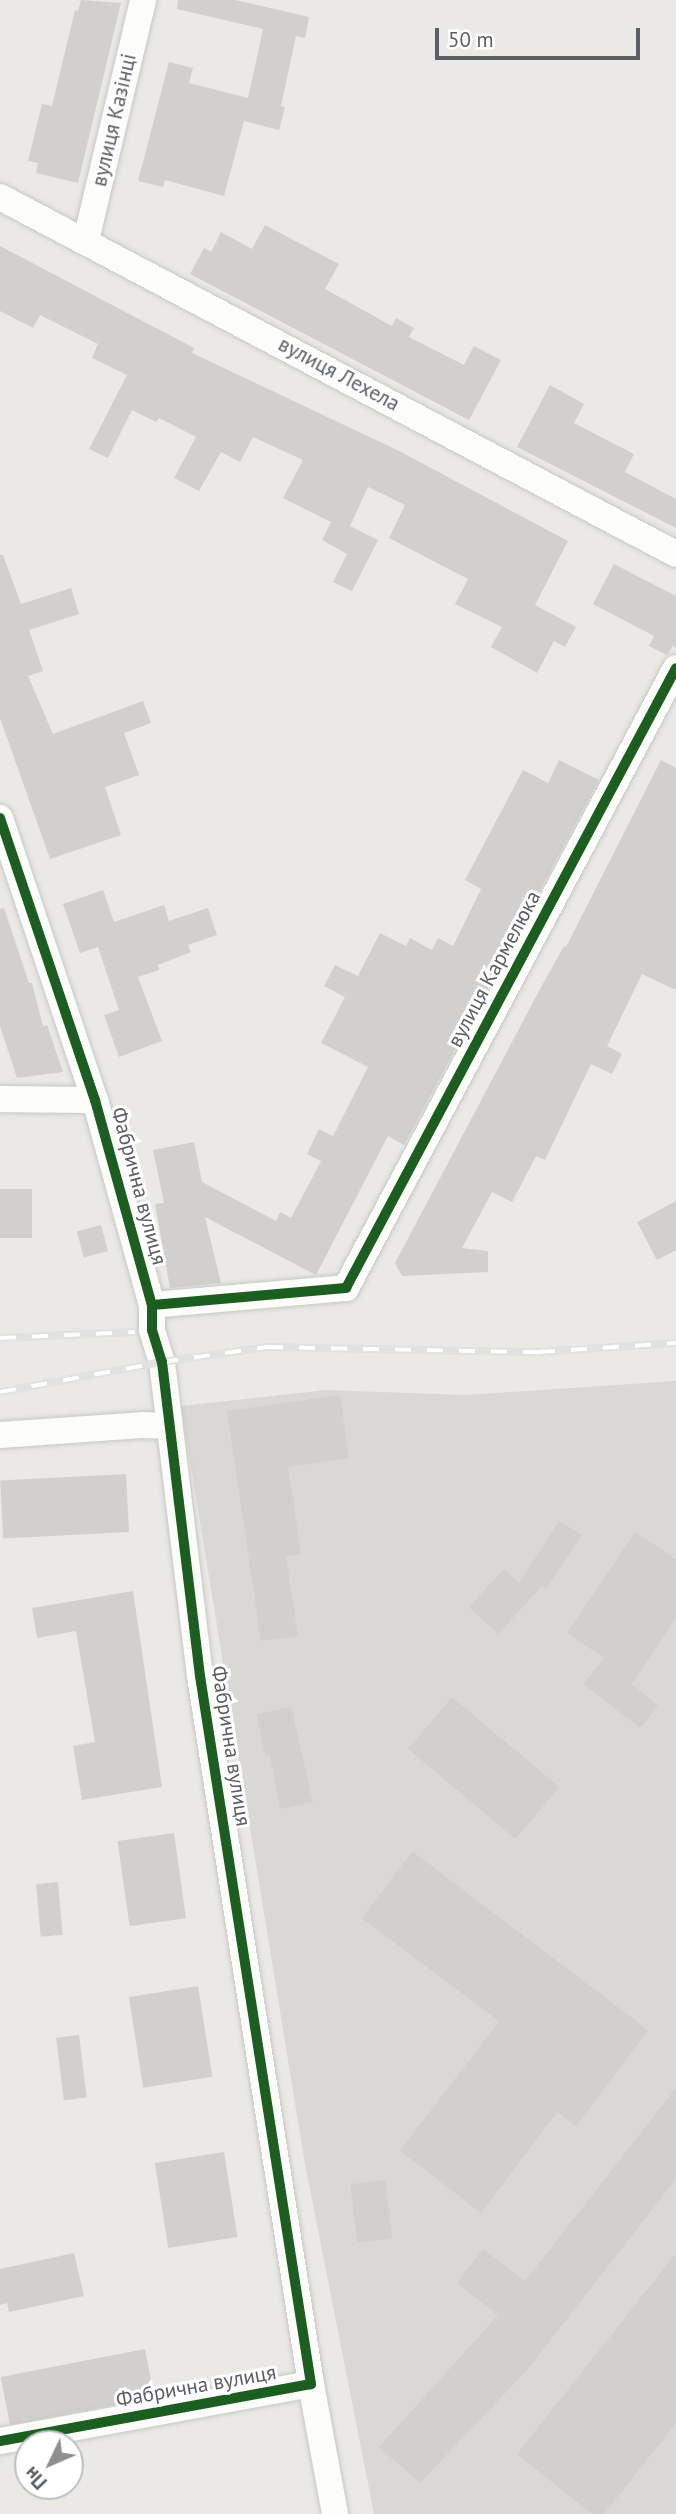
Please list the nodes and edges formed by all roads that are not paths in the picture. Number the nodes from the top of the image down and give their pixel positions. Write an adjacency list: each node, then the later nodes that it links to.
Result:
1 (143, 0): 3 (street, вулиця Казінці)
2 (0, 197): 3 (street, вулиця Лехела)
3 (86, 240): 4 (street, вулиця Лехела)
4 (676, 554)
5 (676, 668): 9 (street, вулиця Кармелюка)
6 (0, 818): 8 (street, Фабрична вулиця)
7 (0, 1099): 8 (street)
8 (95, 1100): 9 (street, Фабрична вулиця)
9 (152, 1305): 10 (street, Фабрична вулиця)
10 (168, 1426): 11 (street); 12 (street, Фабрична вулиця)
11 (0, 1435)
12 (311, 2384): 13 (street, Фабрична вулиця); 14 (street)
13 (0, 2441)
14 (335, 2514)

